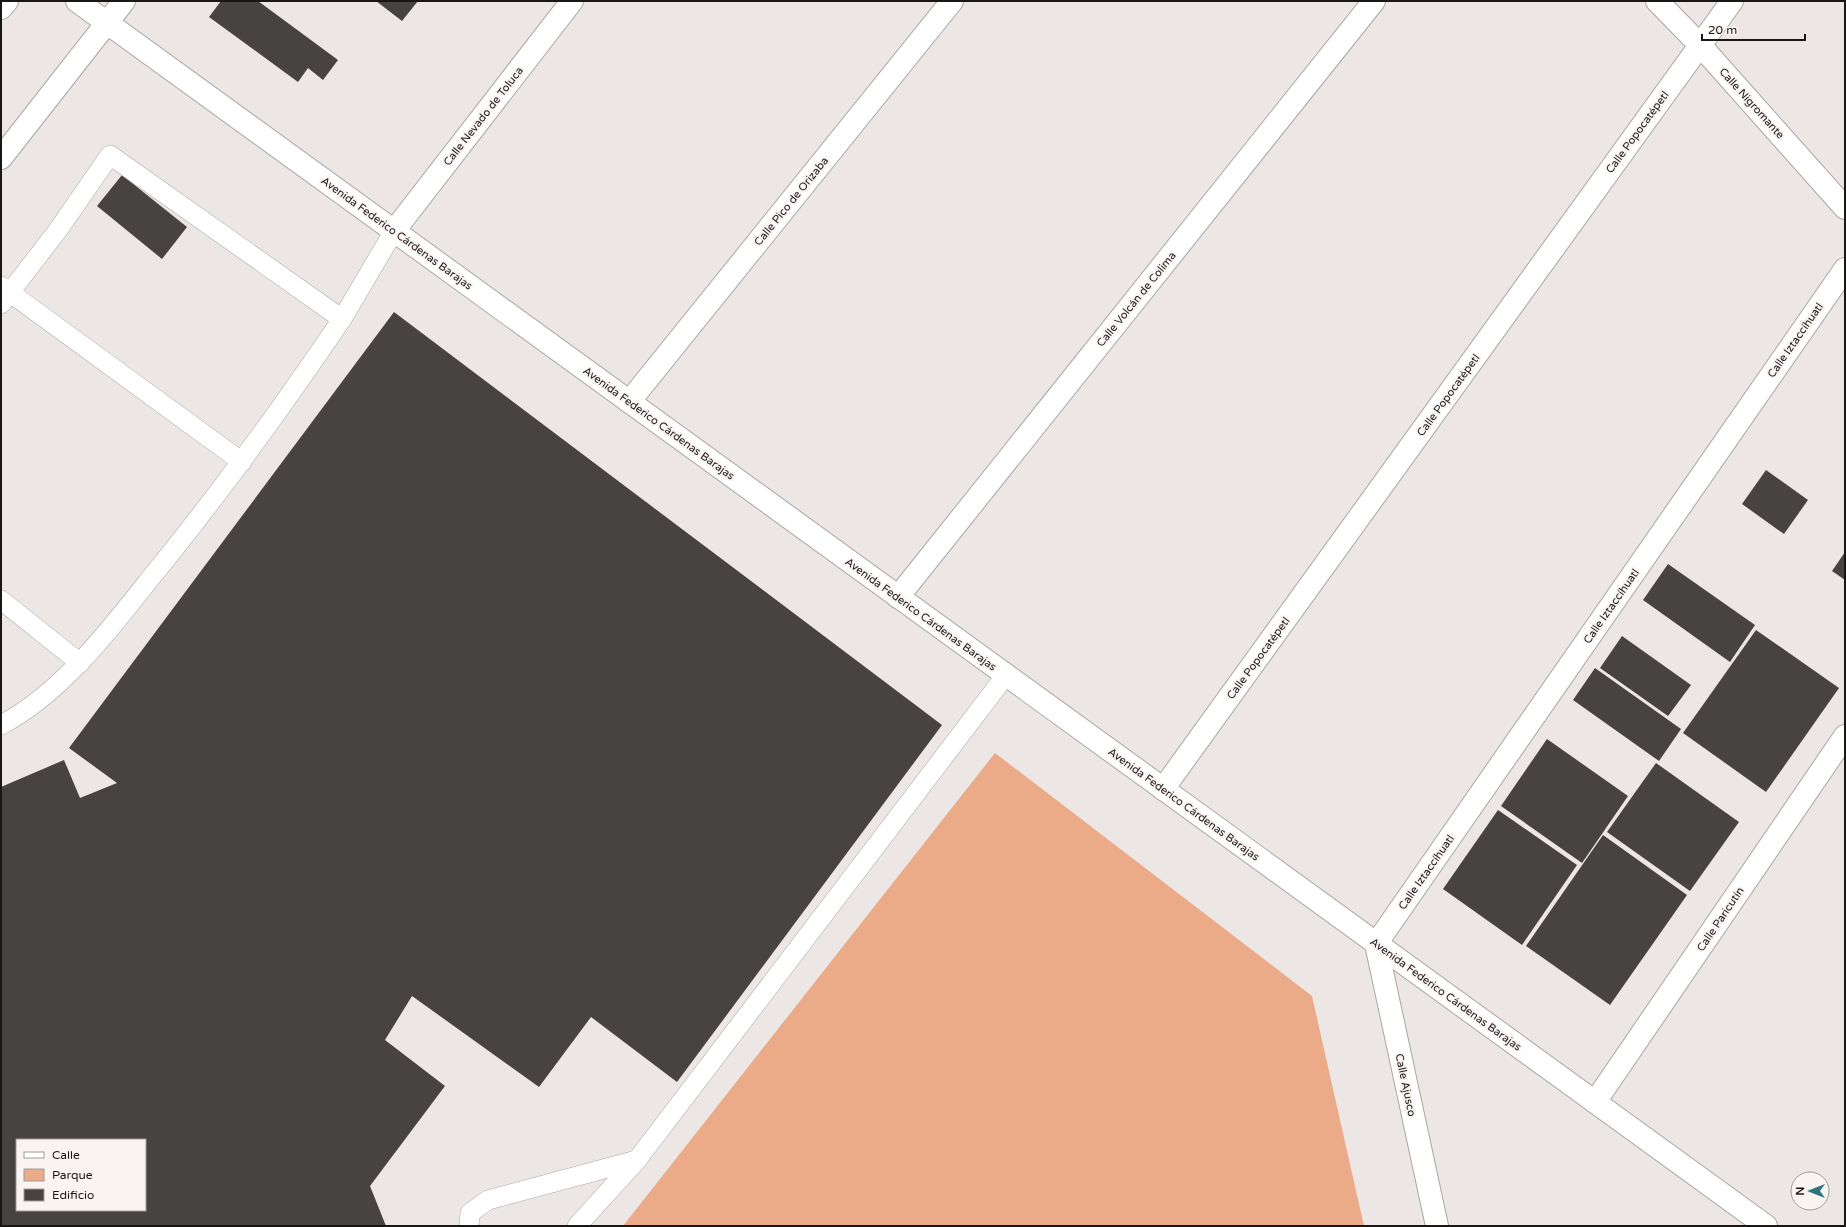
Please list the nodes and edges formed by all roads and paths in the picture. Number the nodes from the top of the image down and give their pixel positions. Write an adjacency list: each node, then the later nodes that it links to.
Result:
1 (6, 1): 9 (street)
2 (77, 1): 10 (street, Avenida Federico Cárdenas Barajas)
3 (124, 1): 10 (street)
4 (572, 1): 14 (street, Calle Nevado de Toluca)
5 (952, 1): 18 (street, Calle Pico de Orizaba)
6 (1374, 1): 20 (street, Calle Volcán de Colima)
7 (1657, 1): 11 (street, Calle Nigromante)
8 (1732, 1): 11 (street, Calle Popocatépetl)
9 (1, 8)
10 (107, 23): 12 (street); 14 (street, Avenida Federico Cárdenas Barajas)
11 (1700, 45): 13 (street, Calle Nigromante); 26 (street, Calle Popocatépetl)
12 (1, 158)
13 (1845, 208)
14 (394, 231): 17 (lane); 18 (street, Avenida Federico Cárdenas Barajas)
15 (1845, 269): 27 (street, Calle Iztaccíhuatl)
16 (4, 294): 17 (lane); 19 (lane)
17 (342, 319): 19 (lane)
18 (630, 402): 20 (street, Avenida Federico Cárdenas Barajas)
19 (242, 462): 22 (lane)
20 (898, 597): 23 (street, Avenida Federico Cárdenas Barajas)
21 (1, 600): 22 (lane)
22 (80, 663): 24 (lane)
23 (1006, 675): 26 (street, Avenida Federico Cárdenas Barajas); 29 (lane)
24 (1, 725)
25 (1845, 736): 28 (street, Calle Paricutín)
26 (1163, 789): 27 (street, Avenida Federico Cárdenas Barajas)
27 (1376, 944): 28 (street, Avenida Federico Cárdenas Barajas); 32 (street, Calle Ajusco)
28 (1595, 1102): 33 (street, Avenida Federico Cárdenas Barajas)
29 (637, 1160): 30 (lane); 31 (lane)
30 (469, 1226)
31 (577, 1226)
32 (1437, 1226)
33 (1766, 1226)

